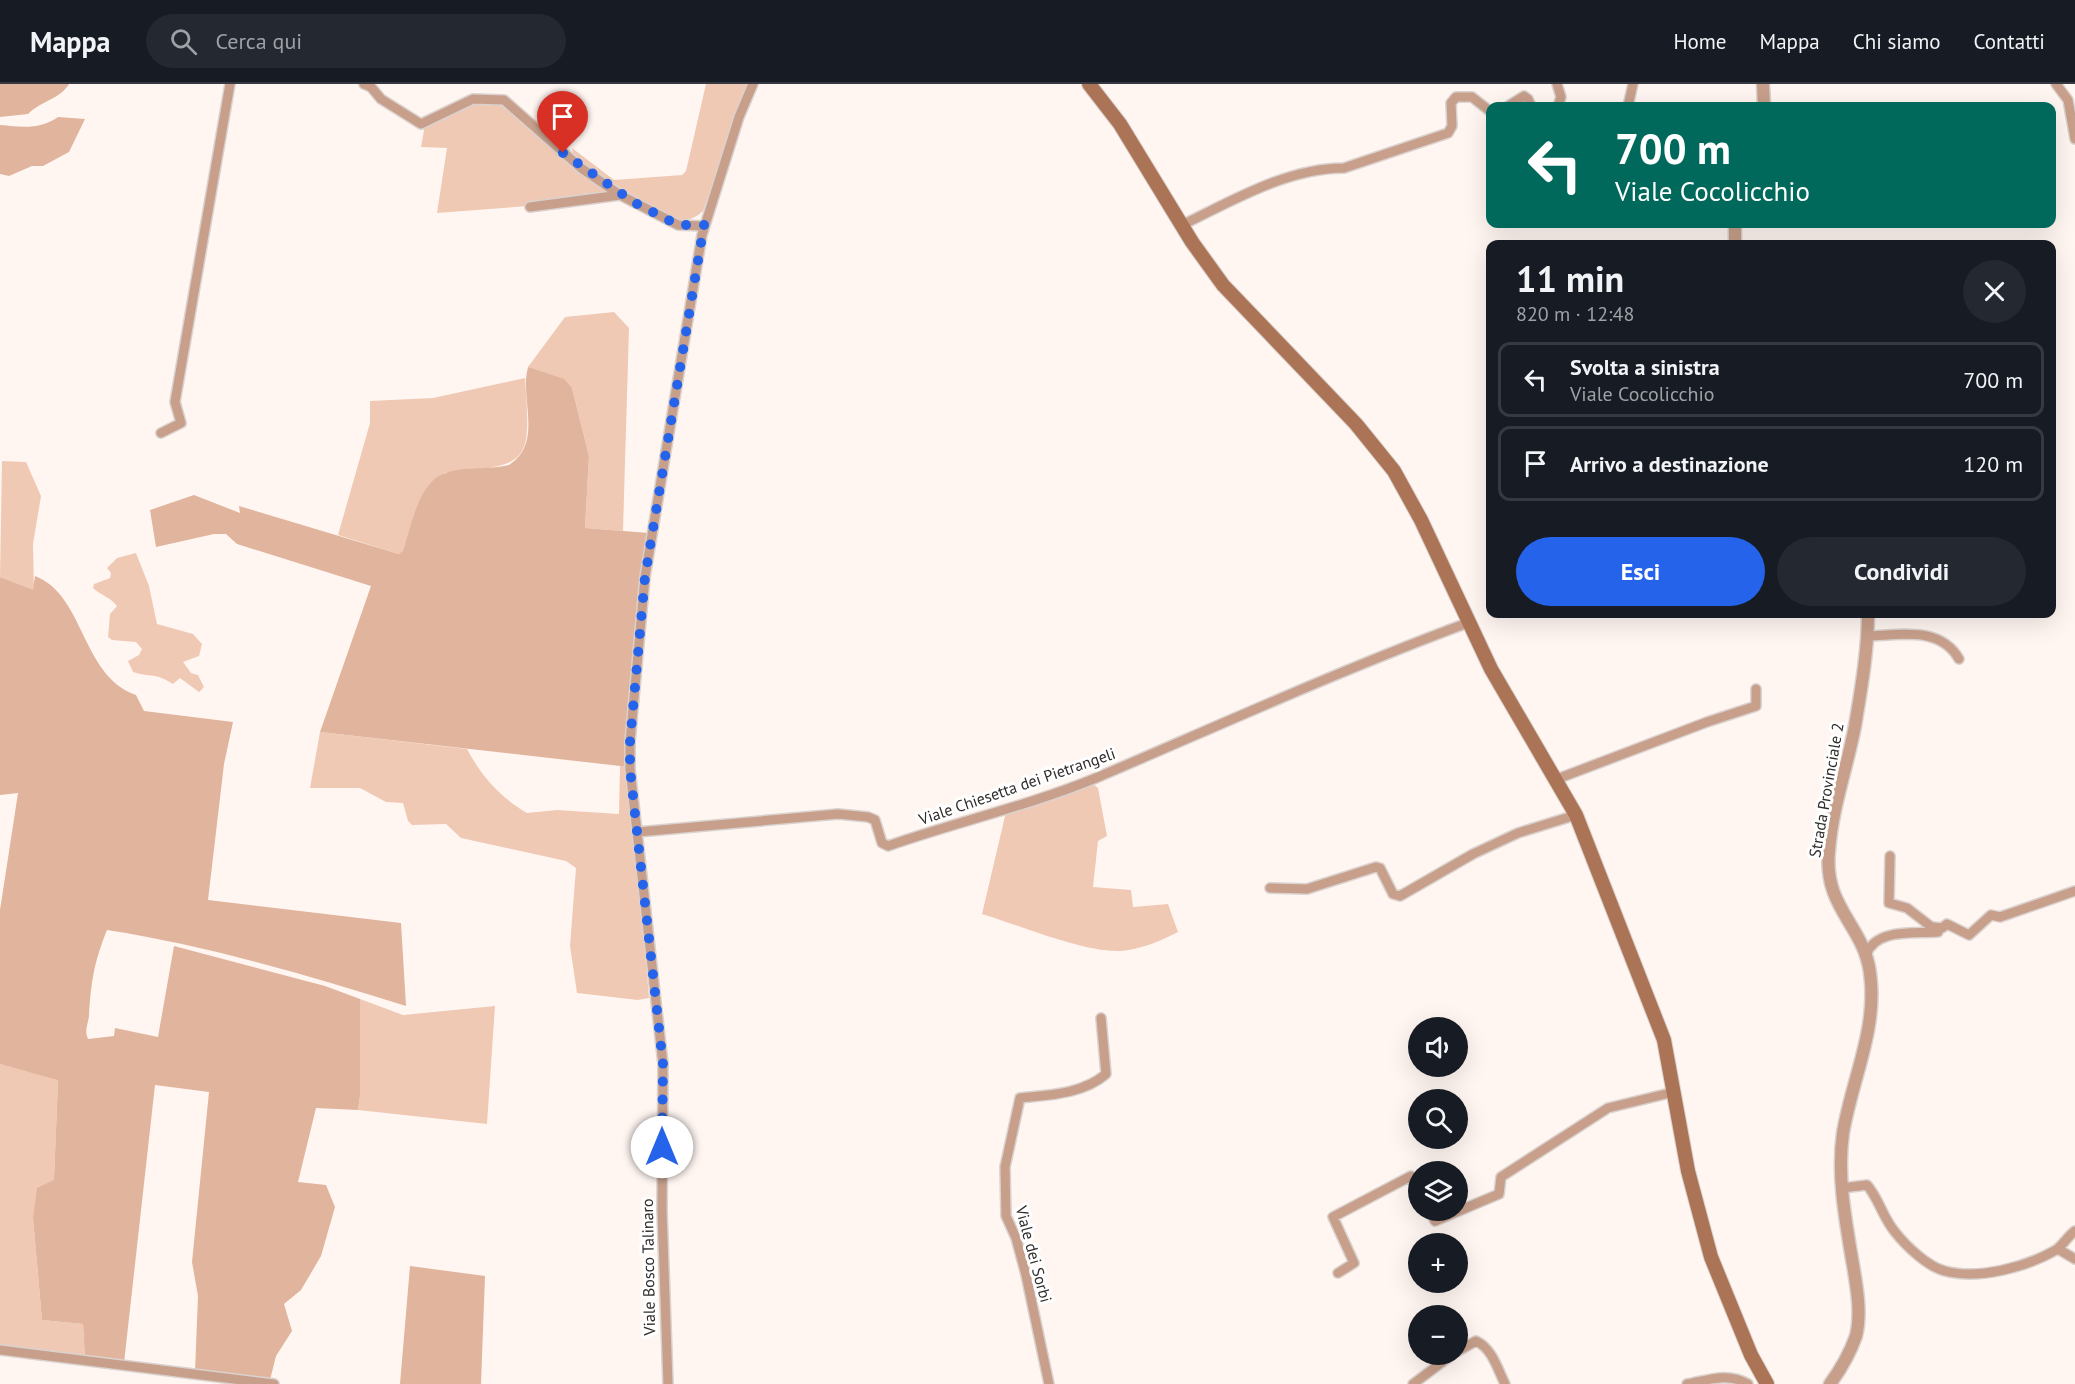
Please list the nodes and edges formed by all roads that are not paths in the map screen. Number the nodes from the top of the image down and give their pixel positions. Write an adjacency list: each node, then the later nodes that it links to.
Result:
1 (230, 84): 20 (street)
2 (753, 84): 18 (street, Viale Bosco Talinaro)
3 (1089, 84): 19 (main road)
4 (1557, 84): 11 (street)
5 (1633, 84): 12 (street)
6 (1763, 84): 13 (street)
7 (2056, 84): 15 (street)
8 (369, 85): 16 (street)
9 (1514, 102): 10 (street)
10 (1529, 102)
11 (1559, 102)
12 (1629, 102)
13 (1764, 102)
14 (1486, 108): 19 (street)
15 (2075, 139)
16 (620, 195): 17 (street); 18 (street)
17 (530, 207)
18 (704, 225): 28 (street, Viale Bosco Talinaro)
19 (1182, 225): 22 (main road)
20 (160, 433)
21 (1868, 618): 23 (street, Strada Provinciale 2)
22 (1470, 622): 26 (main road); 28 (street, Viale Chiesetta dei Pietrangeli)
23 (1868, 636): 24 (street); 33 (street, Strada Provinciale 2)
24 (1959, 659)
25 (1756, 689): 26 (street)
26 (1557, 779): 27 (main road)
27 (1576, 815): 30 (street); 35 (main road)
28 (638, 832): 47 (street, Viale Bosco Talinaro)
29 (1890, 856): 32 (street)
30 (1270, 888)
31 (2075, 891): 32 (street)
32 (1930, 926): 33 (street)
33 (1866, 955): 37 (street, Strada Provinciale 2)
34 (1101, 1018): 48 (street, Viale dei Sorbi)
35 (1674, 1092): 38 (street); 53 (main road)
36 (1408, 1178): 42 (street)
37 (1842, 1188): 40 (street); 54 (street, Strada Provinciale 2)
38 (1468, 1207)
39 (2075, 1231): 40 (street)
40 (2058, 1248): 41 (street)
41 (2075, 1259)
42 (1338, 1273)
43 (1468, 1345): 50 (street)
44 (0, 1350): 46 (street)
45 (1438, 1365): 49 (street)
46 (274, 1384)
47 (668, 1384)
48 (1049, 1384)
49 (1413, 1384)
50 (1505, 1384)
51 (1687, 1384): 52 (street)
52 (1748, 1384)
53 (1767, 1384)
54 (1830, 1384)

